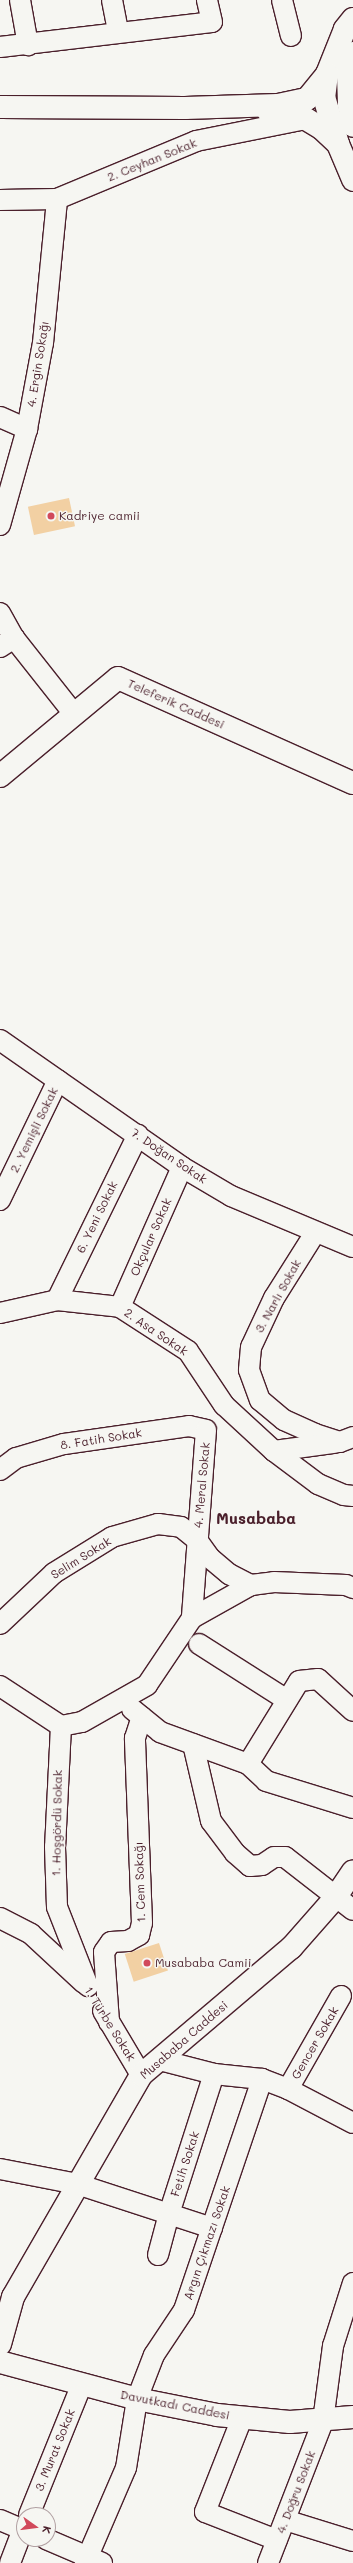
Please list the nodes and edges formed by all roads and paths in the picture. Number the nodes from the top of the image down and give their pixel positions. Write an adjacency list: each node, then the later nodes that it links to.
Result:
1 (20, 0): 8 (street)
2 (112, 0): 6 (street)
3 (207, 0): 6 (street)
4 (282, 0): 7 (street)
5 (353, 19): 11 (main road)
6 (118, 32): 8 (street)
7 (291, 36)
8 (28, 45): 9 (street)
9 (0, 47)
10 (353, 53): 11 (main road)
11 (338, 74): 13 (main road); 13 (main road); 14 (main road)
12 (0, 107): 13 (main road)
13 (321, 108): 15 (main road); 17 (street, 2. Ceyhan Sokak)
14 (353, 126)
15 (345, 138): 16 (main road)
16 (353, 180)
17 (57, 199): 18 (street, 2. Ceyhan Sokak); 20 (street, 4. Ergin Sokağı)
18 (0, 200)
19 (0, 417): 20 (street)
20 (27, 429): 21 (street, 4. Ergin Sokağı)
21 (8, 466): 22 (street, 4. Ergin Sokağı)
22 (0, 525)
23 (0, 613): 24 (street)
24 (7, 643): 25 (street)
25 (74, 714): 26 (main road, Teleferik Caddesi); 27 (main road, Teleferik Caddesi)
26 (0, 776)
27 (353, 783)
28 (0, 1040): 29 (street, 7. Doğan Sokak)
29 (58, 1080): 30 (street, 7. Doğan Sokak); 32 (street, 2. Yemişli Sokak)
30 (138, 1135): 31 (street, 7. Doğan Sokak); 35 (street, 6. Yeni Sokak)
31 (182, 1167): 33 (street, 7. Doğan Sokak); 36 (street, Okçular Sokak)
32 (0, 1200)
33 (315, 1233): 34 (street, 7. Doğan Sokak); 39 (street, 3. Narlı Sokak)
34 (353, 1247)
35 (57, 1300): 36 (street, 2. Asa Sokak); 37 (street, 2. Asa Sokak)
36 (120, 1307): 40 (street, 2. Asa Sokak)
37 (0, 1313)
38 (206, 1430): 41 (street, 8. Fatih Sokak); 43 (street, 4. Meral Sokak)
39 (346, 1439): 40 (street)
40 (274, 1451): 42 (street, 2. Asa Sokak)
41 (0, 1470)
42 (353, 1496)
43 (197, 1540): 44 (street, 4. Meral Sokak); 46 (street, 4. Meral Sokak); 47 (street, Selim Sokak)
44 (251, 1585): 45 (street); 46 (street)
45 (353, 1588)
46 (192, 1618): 50 (street)
47 (0, 1624)
48 (199, 1644): 51 (street)
49 (0, 1686): 54 (street)
50 (121, 1699): 53 (street); 54 (street)
51 (287, 1700): 52 (street); 56 (street)
52 (353, 1711)
53 (142, 1717): 55 (street); 64 (street, 1. Cem Sokağı)
54 (60, 1726): 62 (street, 1. Hoşgördü Sokak)
55 (193, 1744): 56 (street); 59 (street)
56 (248, 1764): 57 (street)
57 (353, 1808)
58 (353, 1871): 59 (main road, Musababa Caddesi)
59 (335, 1898): 60 (street); 65 (main road, Musababa Caddesi)
60 (353, 1910)
61 (0, 1918): 62 (street, 1. Türbe Sokak)
62 (88, 1986): 64 (street, 1. Türbe Sokak)
63 (341, 1996): 69 (street, Gencer Sokak)
64 (110, 2022): 67 (street, 1. Türbe Sokak)
65 (160, 2060): 66 (street); 67 (main road, Musababa Caddesi)
66 (214, 2074): 68 (street); 73 (street, Fetih Sokak)
67 (141, 2075): 72 (main road, Musababa Caddesi)
68 (262, 2079): 69 (street); 74 (street, Argın Çıkmazı Sokak)
69 (288, 2090): 70 (street)
70 (353, 2123)
71 (0, 2168): 72 (street)
72 (77, 2184): 73 (street); 77 (main road, Musababa Caddesi)
73 (169, 2214): 74 (street); 75 (street, Fetih Sokak)
74 (212, 2228): 80 (street, Argın Çıkmazı Sokak)
75 (158, 2255)
76 (353, 2283): 83 (street, 4. Doğru Sokak)
77 (0, 2344)
78 (0, 2362): 79 (main road, Davutkadı Caddesi)
79 (82, 2384): 80 (main road, Davutkadı Caddesi); 84 (street, 3. Murat Sokak)
80 (137, 2399): 81 (main road, Davutkadı Caddesi); 92 (street, Argın Çıkmazı Sokak)
81 (242, 2418): 83 (main road, Davutkadı Caddesi); 88 (street)
82 (353, 2418): 83 (main road, Davutkadı Caddesi)
83 (323, 2421): 86 (street, 4. Doğru Sokak)
84 (32, 2507)
85 (0, 2520): 87 (street)
86 (285, 2520): 88 (street, 4. Doğru Sokak); 89 (street)
87 (16, 2523)
88 (277, 2540): 94 (street, 4. Doğru Sokak)
89 (353, 2541)
90 (56, 2544): 92 (street)
91 (16, 2547): 93 (street, 3. Murat Sokak)
92 (92, 2561)
93 (10, 2563)
94 (268, 2563)

